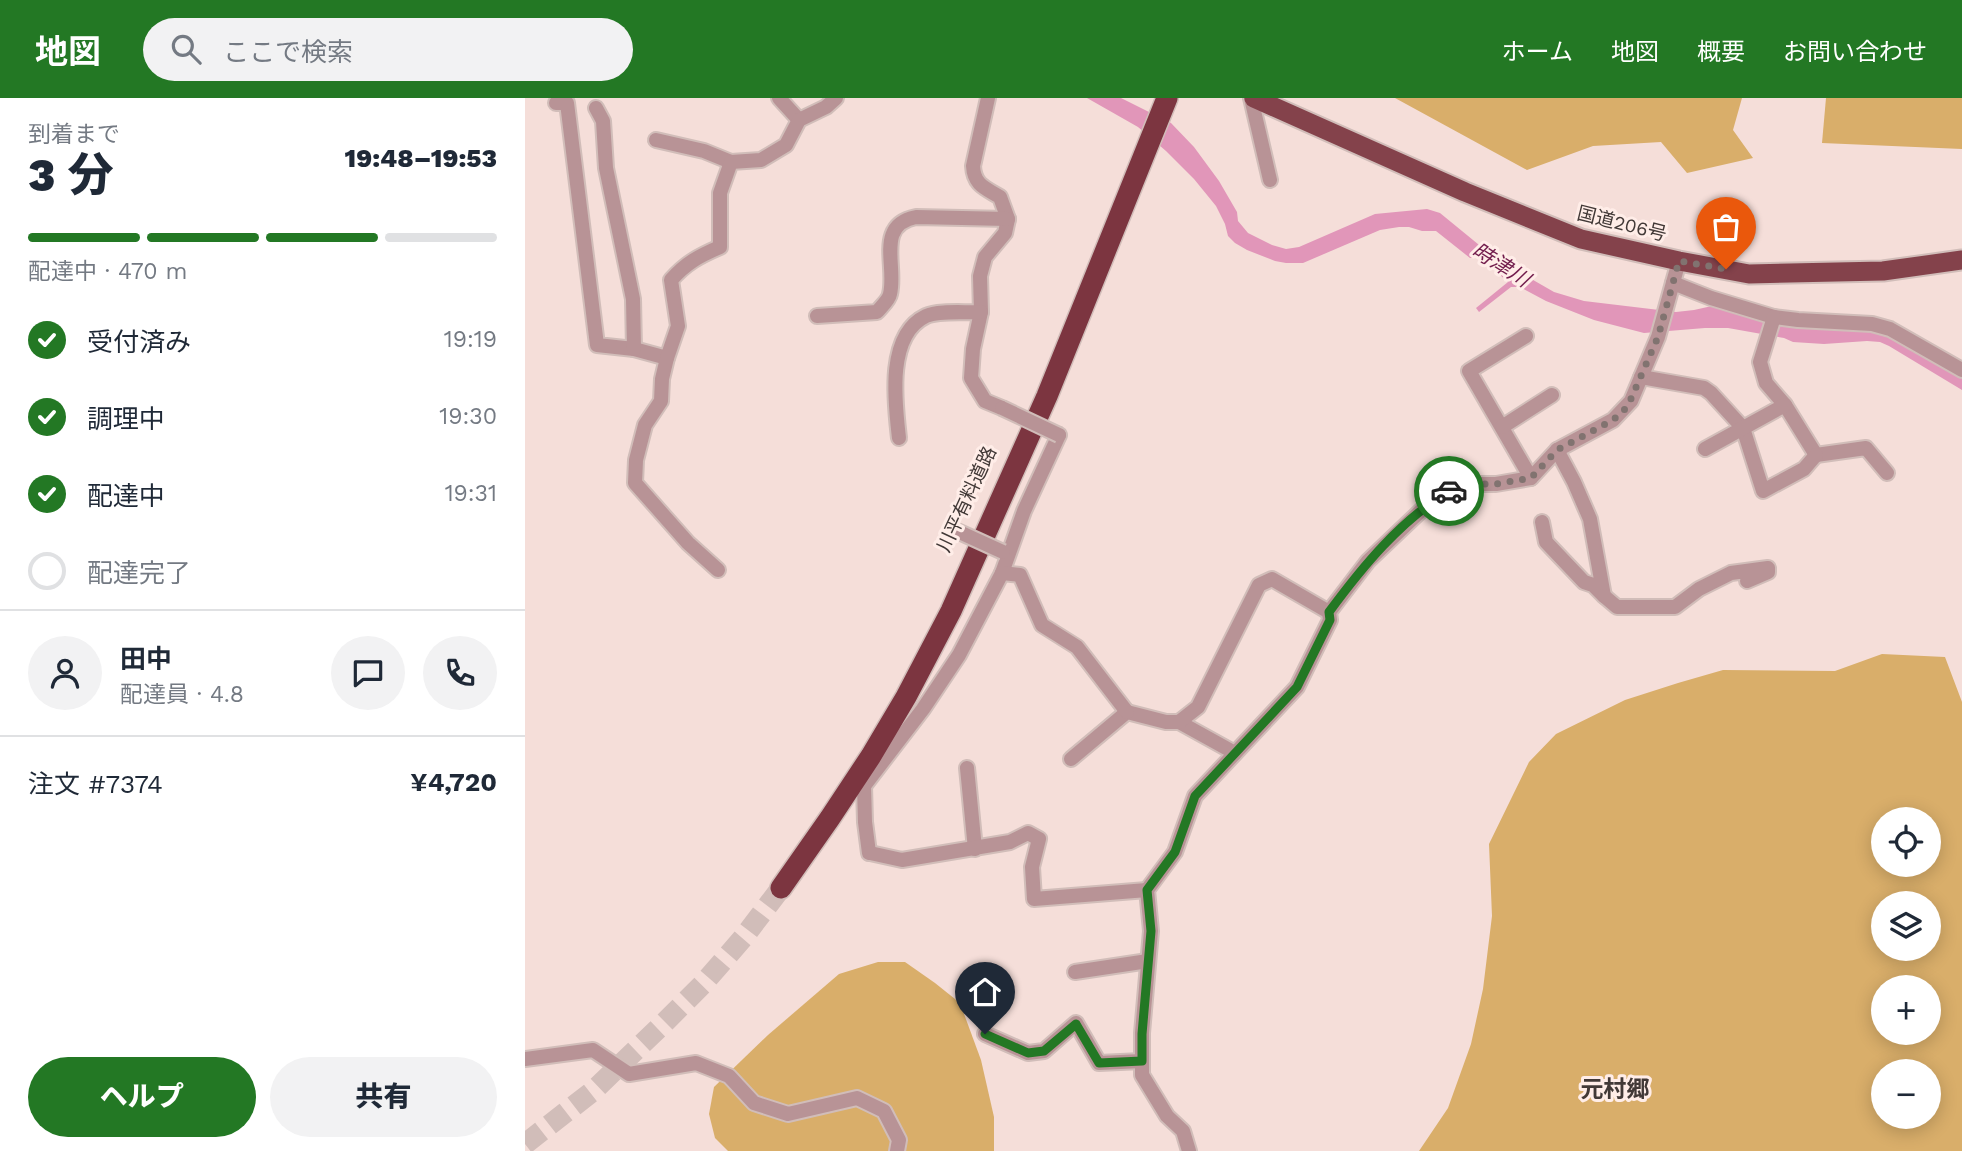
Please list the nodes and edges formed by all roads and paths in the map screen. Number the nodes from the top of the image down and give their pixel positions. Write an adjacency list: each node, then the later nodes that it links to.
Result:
1 (779, 98): 8 (street)
2 (836, 98): 8 (street)
3 (988, 98): 12 (street)
4 (1252, 98): 11 (street); 14 (highway, 国道206号)
5 (556, 103): 20 (street)
6 (1161, 104): 48 (highway, 川平有料道路)
7 (596, 108): 20 (street)
8 (800, 120): 10 (street)
9 (656, 139): 10 (street)
10 (731, 162): 21 (street)
11 (1270, 180)
12 (1008, 219): 16 (street); 17 (street)
13 (1962, 260): 14 (highway, 国道206号)
14 (1679, 261): 15 (street)
15 (1674, 283): 18 (street); 23 (street)
16 (981, 312): 28 (street); 38 (street, bridge)
17 (817, 316)
18 (1774, 317): 22 (street); 25 (street)
19 (1526, 336): 26 (street)
20 (634, 349): 21 (street)
21 (667, 358): 37 (street)
22 (1962, 370)
23 (1641, 377): 27 (street); 30 (street)
24 (1552, 395): 26 (street)
25 (1785, 405): 27 (street); 31 (street)
26 (1502, 427): 33 (street)
27 (1743, 428): 29 (street); 31 (street)
28 (899, 438)
29 (1705, 449)
30 (1557, 450): 33 (street); 40 (street)
31 (1816, 455): 32 (street)
32 (1887, 472)
33 (1531, 478): 41 (street)
34 (1542, 522): 40 (street)
35 (957, 531): 36 (street, bridge)
36 (1003, 552)
37 (718, 570)
38 (1002, 573): 42 (street); 47 (street)
39 (1747, 581): 40 (street)
40 (1604, 596)
41 (1329, 612): 43 (street); 44 (street)
42 (1127, 712): 43 (street); 45 (street)
43 (1179, 722): 44 (street)
44 (1235, 753): 49 (street)
45 (1071, 760)
46 (967, 768): 47 (street)
47 (975, 849): 49 (street)
48 (776, 887)
49 (1147, 890): 50 (street)
50 (1148, 961): 51 (street); 54 (street)
51 (1075, 972)
52 (985, 1034): 54 (street)
53 (525, 1059): 55 (street)
54 (1142, 1061): 56 (street)
55 (897, 1151)
56 (1189, 1151)

